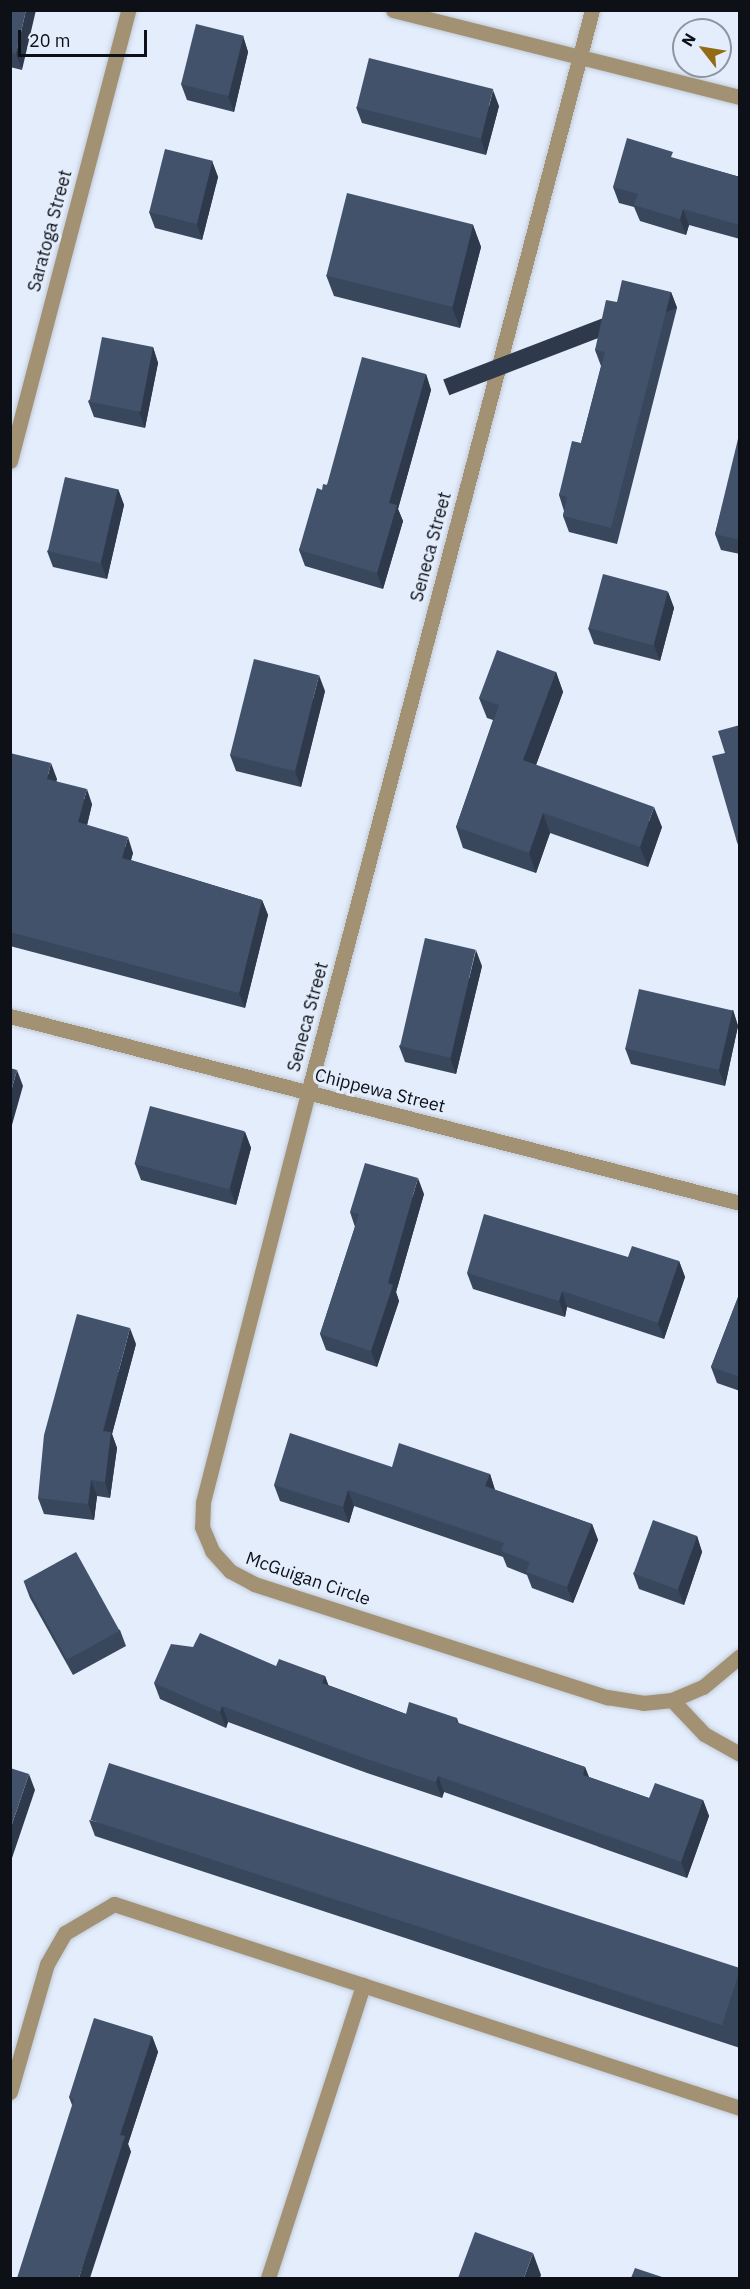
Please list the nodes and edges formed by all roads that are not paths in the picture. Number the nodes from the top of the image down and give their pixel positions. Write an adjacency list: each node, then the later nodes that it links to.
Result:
1 (128, 10): 6 (street, Saratoga Street)
2 (393, 10): 4 (street)
3 (592, 10): 4 (street, Seneca Street)
4 (579, 59): 5 (street); 8 (street, Seneca Street)
5 (740, 96)
6 (10, 461)
7 (10, 1016): 8 (street, Chippewa Street)
8 (308, 1093): 9 (street, Chippewa Street); 11 (street, McGuigan Circle)
9 (740, 1203)
10 (740, 1656): 11 (street, McGuigan Circle)
11 (672, 1700): 12 (street)
12 (740, 1754)
13 (363, 1985): 14 (street); 15 (street); 16 (street)
14 (10, 2092)
15 (740, 2108)
16 (268, 2278)

